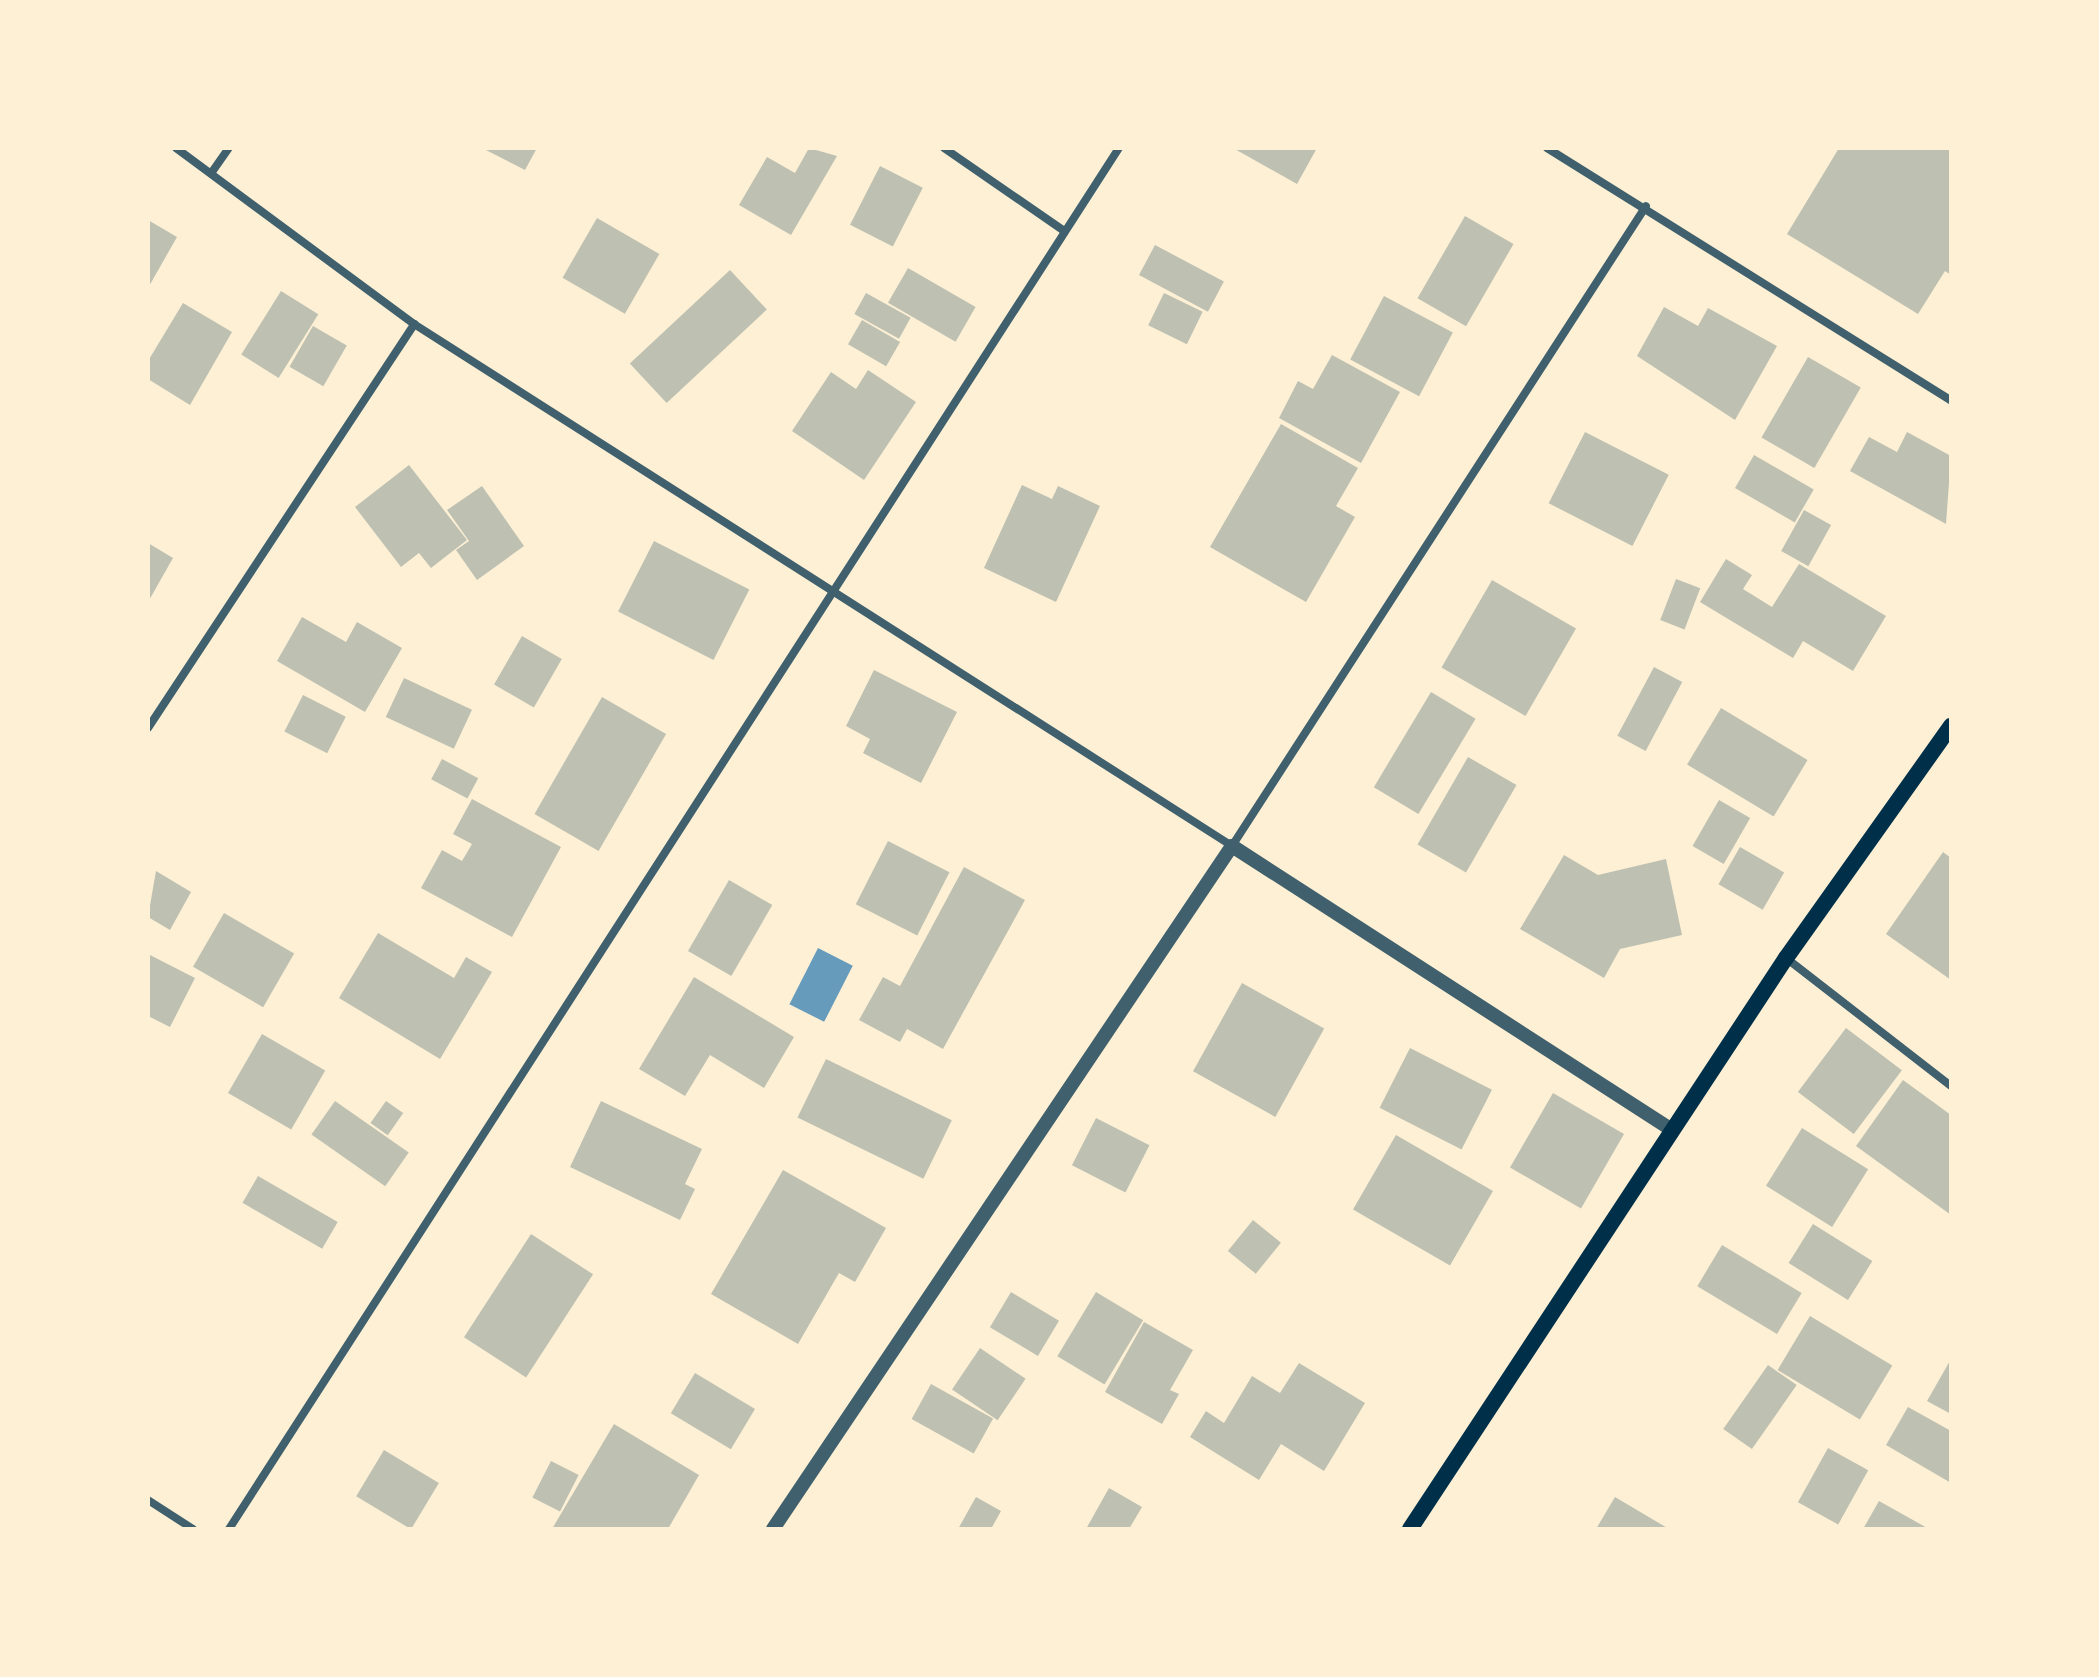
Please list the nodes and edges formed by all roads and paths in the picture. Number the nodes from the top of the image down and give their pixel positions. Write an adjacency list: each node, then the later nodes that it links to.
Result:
1 (176, 148): 6 (street)
2 (229, 148): 6 (street)
3 (944, 148): 8 (street)
4 (1119, 148): 8 (street)
5 (1547, 148): 7 (street)
6 (212, 172): 9 (street)
7 (1646, 206): 10 (street); 14 (street)
8 (1063, 230): 11 (street)
9 (414, 324): 11 (street); 13 (street)
10 (1951, 400)
11 (833, 595): 14 (street); 20 (street)
12 (1951, 726): 15 (main road)
13 (148, 728)
14 (1232, 846): 17 (street); 21 (street)
15 (1786, 958): 16 (street); 17 (main road)
16 (1951, 1086)
17 (1672, 1130): 22 (main road)
18 (148, 1500): 19 (street)
19 (193, 1529)
20 (229, 1529)
21 (773, 1529)
22 (1410, 1529)

